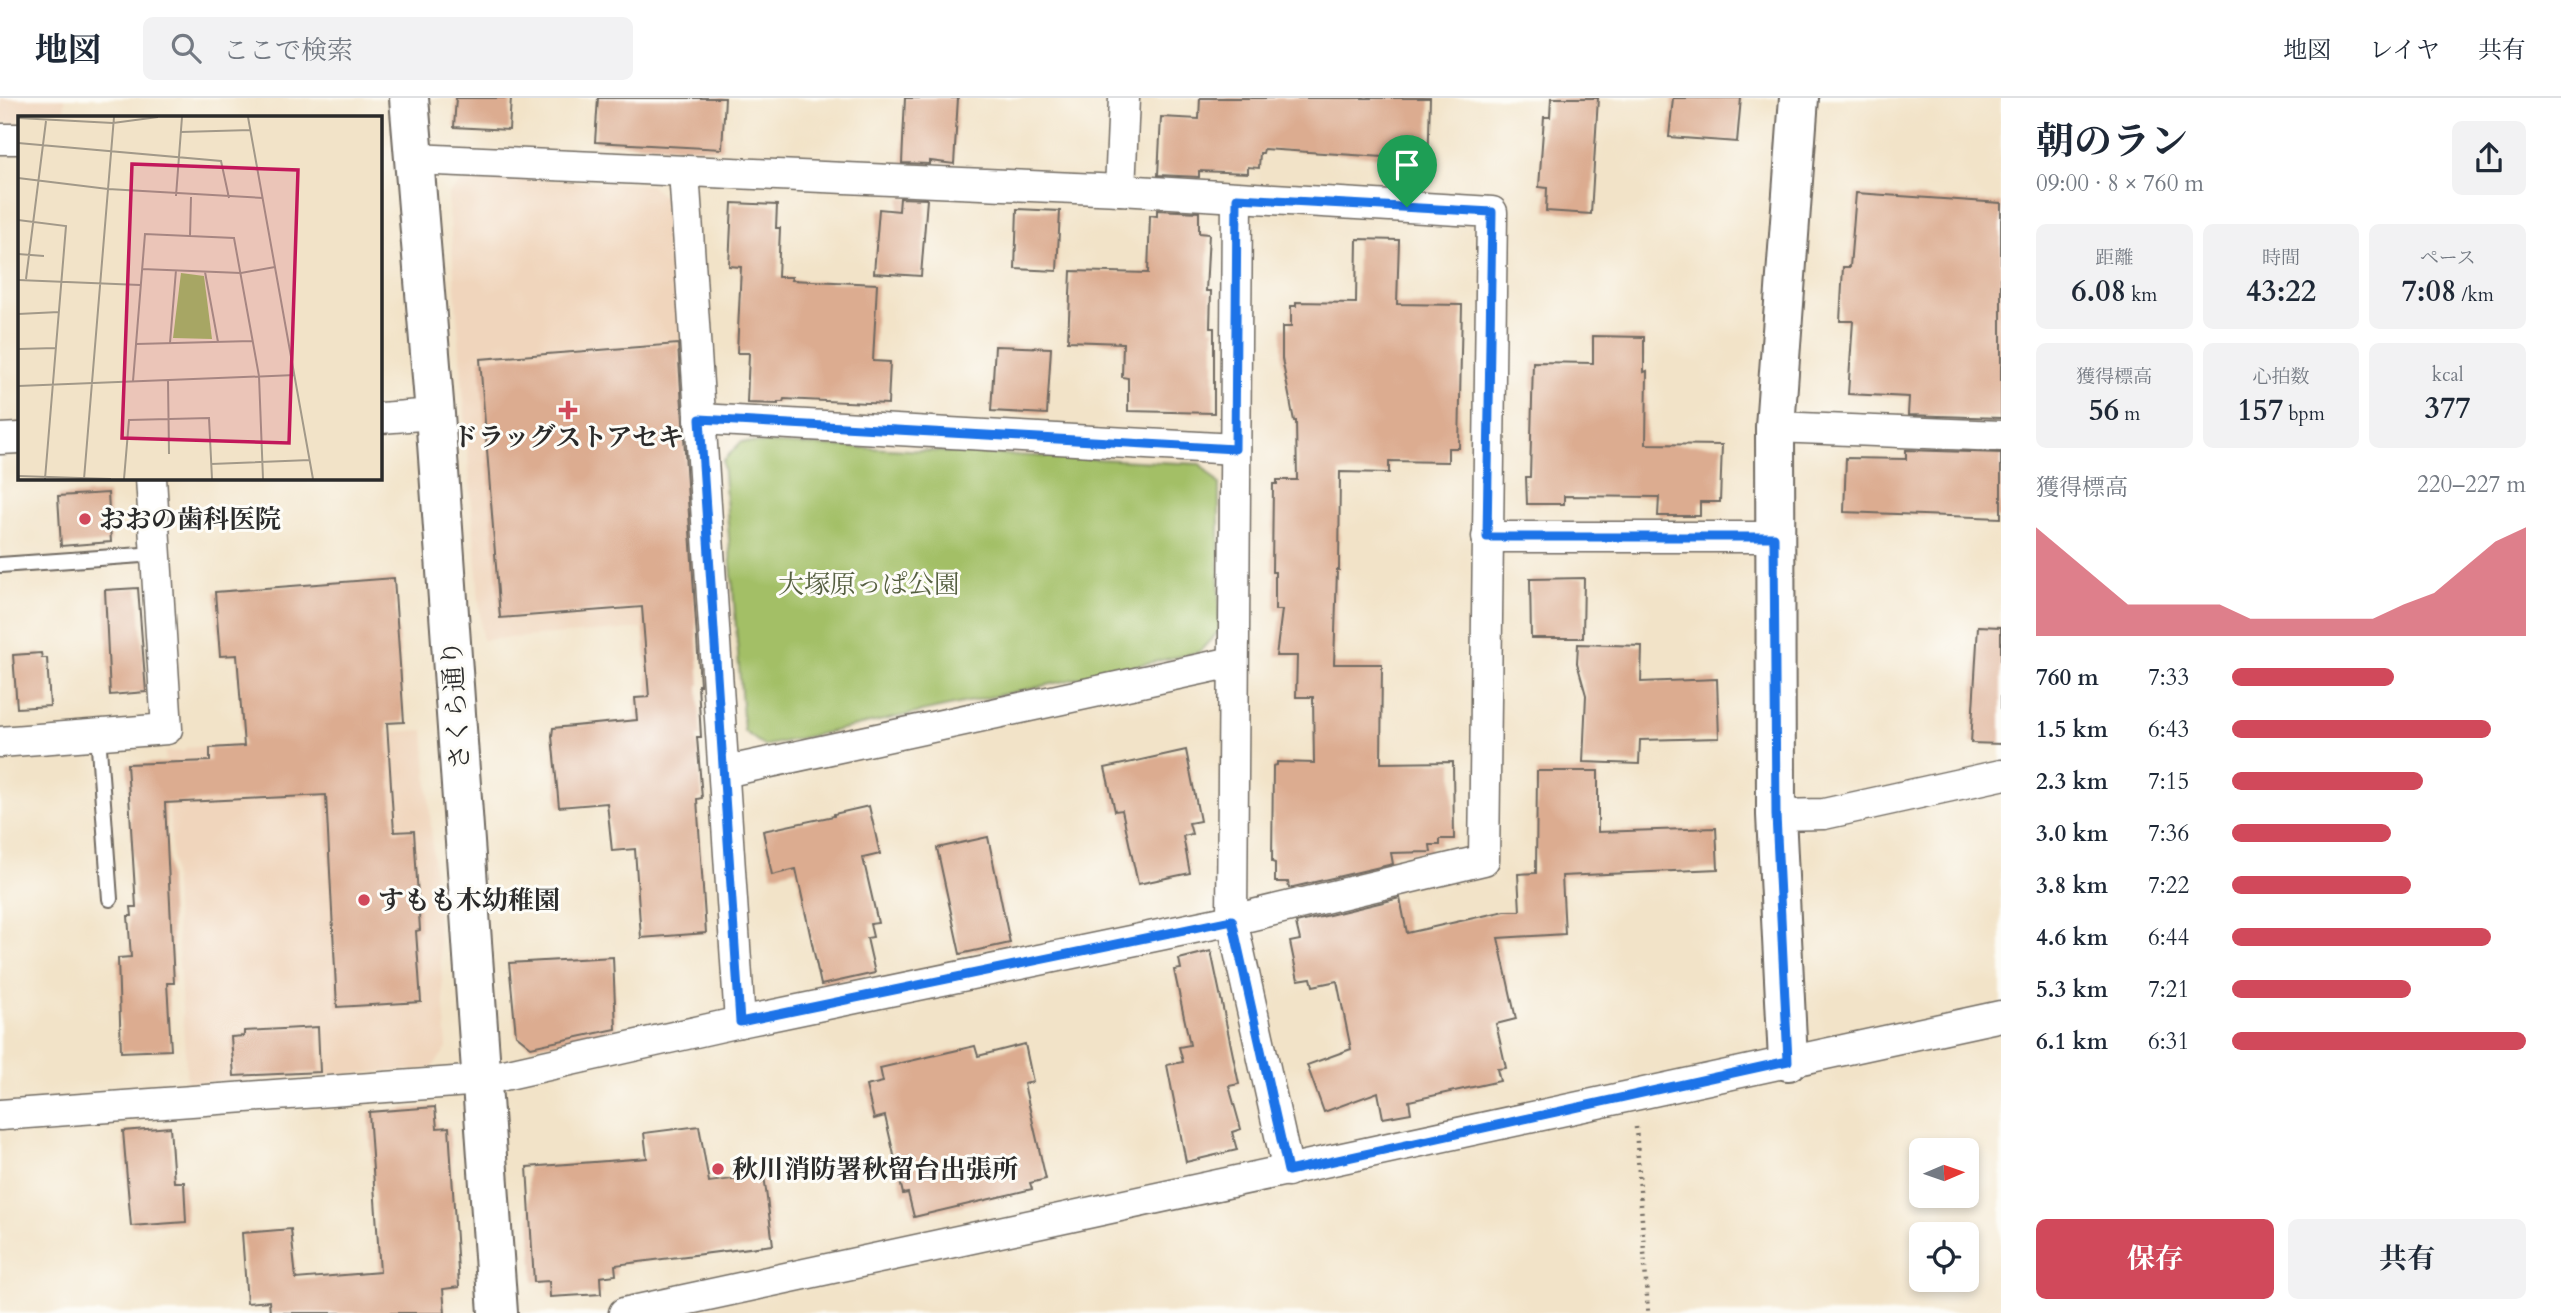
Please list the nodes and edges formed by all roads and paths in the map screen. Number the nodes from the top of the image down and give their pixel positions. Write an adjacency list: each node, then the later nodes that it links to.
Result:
1 (409, 98): 6 (street, さくら通り)
2 (1124, 98): 8 (street)
3 (1798, 98): 13 (street)
4 (0, 138): 5 (street)
5 (18, 139)
6 (414, 159): 7 (street); 10 (street, さくら通り)
7 (684, 171): 8 (street); 12 (street)
8 (1120, 190): 9 (street)
9 (1237, 198): 17 (street); 19 (street)
10 (435, 414): 11 (street); 34 (street, さくら通り)
11 (382, 418)
12 (700, 419): 17 (street); 26 (street)
13 (1775, 427): 14 (street); 20 (street)
14 (2001, 436)
15 (18, 438): 16 (street)
16 (0, 439)
17 (1235, 449): 23 (street)
18 (150, 480): 21 (street)
19 (1487, 537): 20 (street); 30 (street)
20 (1774, 537): 28 (street)
21 (156, 554): 22 (lane); 24 (street)
22 (0, 565)
23 (1233, 662): 26 (street); 30 (street)
24 (98, 734): 25 (street); 29 (lane)
25 (0, 742)
26 (724, 772): 32 (street)
27 (2001, 775): 28 (street)
28 (1776, 815): 33 (street)
29 (110, 899)
30 (1232, 920): 32 (street); 37 (street)
31 (2001, 1016): 33 (street)
32 (740, 1022): 34 (street)
33 (1788, 1061): 35 (street)
34 (482, 1080): 36 (street); 38 (street, さくら通り)
35 (1633, 1094): 37 (street); 40 (path)
36 (0, 1115)
37 (1288, 1171): 39 (street)
38 (498, 1313)
39 (624, 1313)
40 (1648, 1313)

